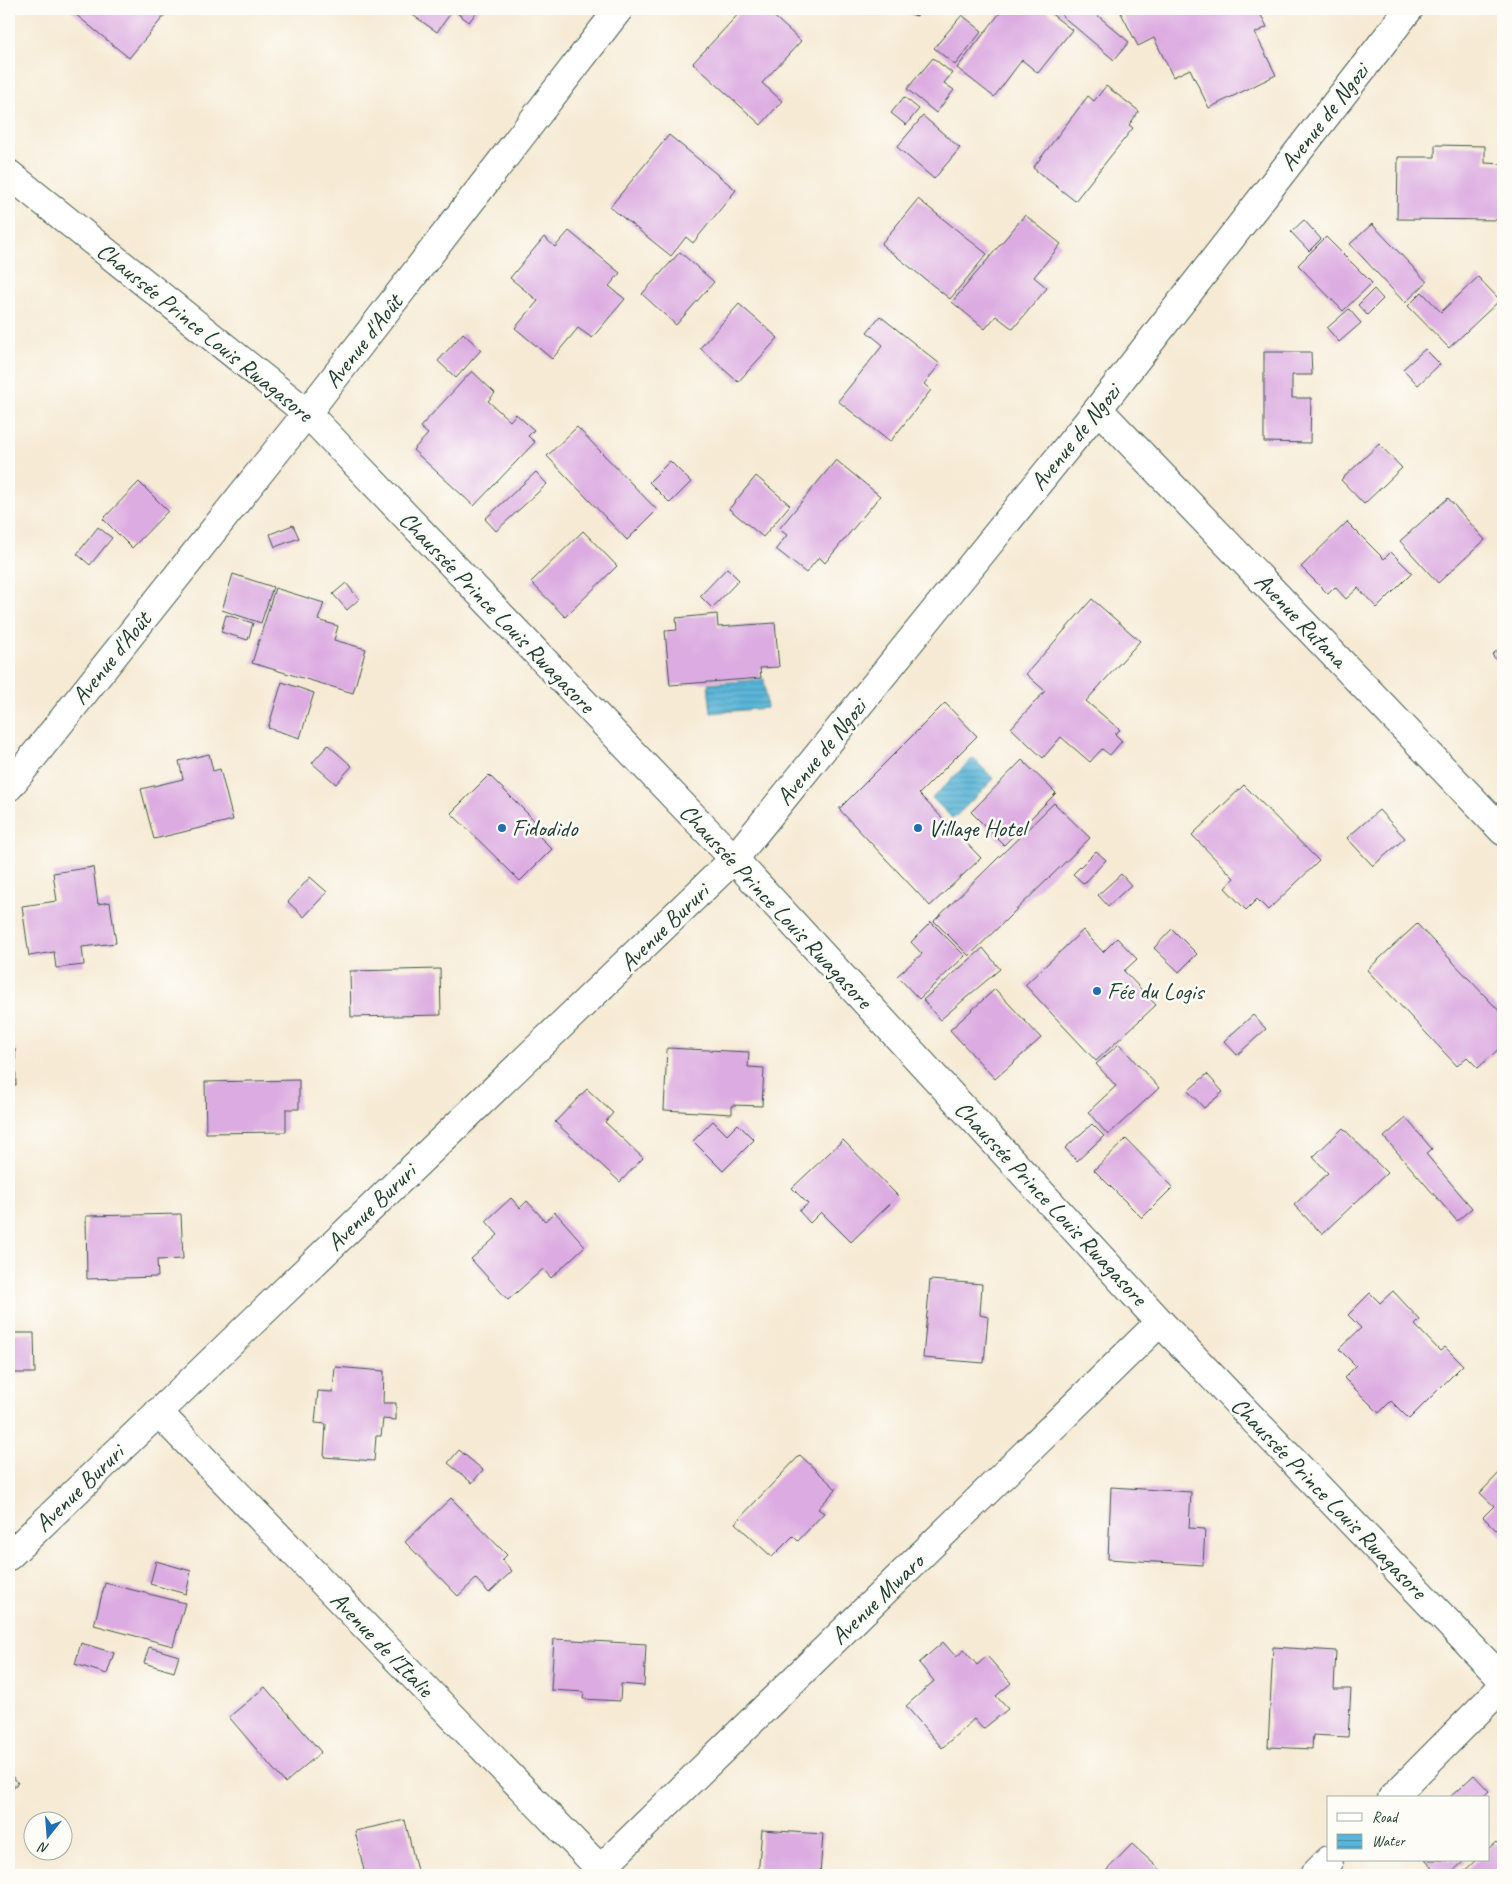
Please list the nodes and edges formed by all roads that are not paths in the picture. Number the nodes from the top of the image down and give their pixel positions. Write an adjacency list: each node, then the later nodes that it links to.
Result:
1 (619, 9): 5 (street, Avenue d'Août)
2 (1408, 9): 4 (street, Avenue de Ngozi)
3 (9, 174): 5 (street, Chaussée Prince Louis Rwagasore)
4 (1098, 409): 7 (street, Avenue Rutana); 8 (street, Avenue de Ngozi)
5 (307, 414): 6 (street, Avenue d'Août); 8 (street, Chaussée Prince Louis Rwagasore)
6 (9, 787)
7 (1503, 831)
8 (734, 859): 9 (street, Chaussée Prince Louis Rwagasore); 10 (street, Avenue Bururi)
9 (1160, 1322): 12 (street, Chaussée Prince Louis Rwagasore); 16 (street, Avenue Mwaro)
10 (158, 1412): 11 (street, Avenue Bururi); 16 (street, Avenue de l'Italie)
11 (9, 1556)
12 (1503, 1680)
13 (1503, 1686): 14 (street)
14 (1394, 1796)
15 (1327, 1862): 17 (street)
16 (600, 1873)
17 (1314, 1875)

